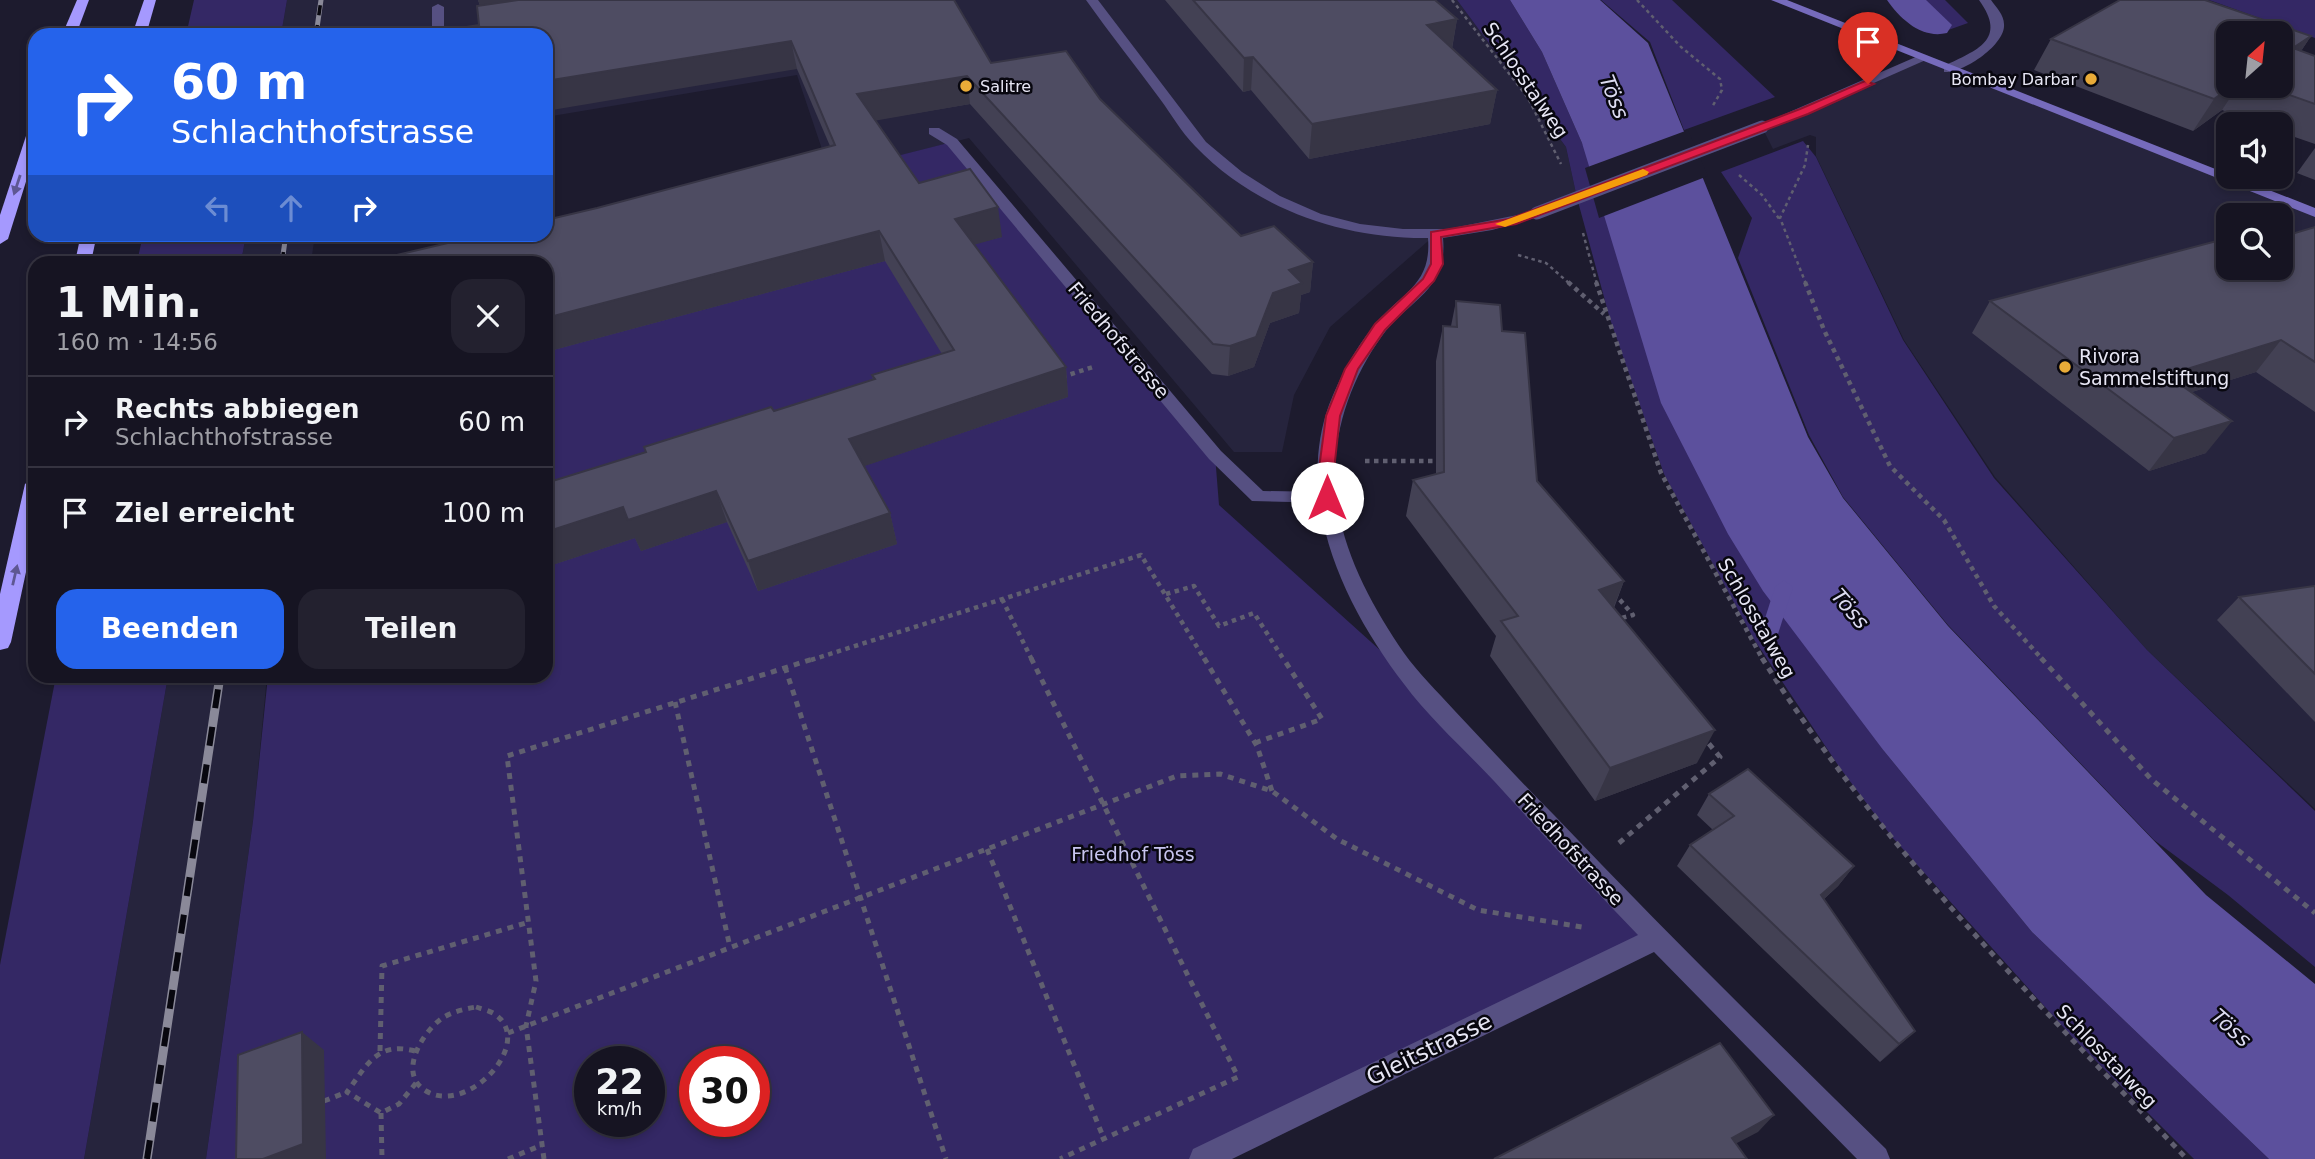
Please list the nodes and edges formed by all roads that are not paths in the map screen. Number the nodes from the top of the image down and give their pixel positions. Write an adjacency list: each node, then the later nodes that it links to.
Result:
1 (83, 0): 7 (highway)
2 (150, 0): 8 (highway)
3 (1092, 0): 15 (street)
4 (1777, 0): 10 (main road)
5 (1985, 0): 11 (street)
6 (438, 7): 9 (street)
7 (72, 28)
8 (141, 28)
9 (438, 28)
10 (1922, 59): 11 (main road); 15 (street, bridge)
11 (1948, 69): 14 (main road)
12 (934, 131): 17 (street, Friedhofstrasse)
13 (28, 152): 16 (highway, one-way to 16)
14 (2315, 213)
15 (1435, 235): 17 (street, Friedhofstrasse)
16 (0, 239)
17 (1327, 498): 20 (street, Friedhofstrasse)
18 (28, 516): 19 (highway, one-way to 18)
19 (0, 642)
20 (1656, 939): 21 (street, Gleitstrasse); 22 (street, Friedhofstrasse)
21 (1203, 1159)
22 (1876, 1159)

